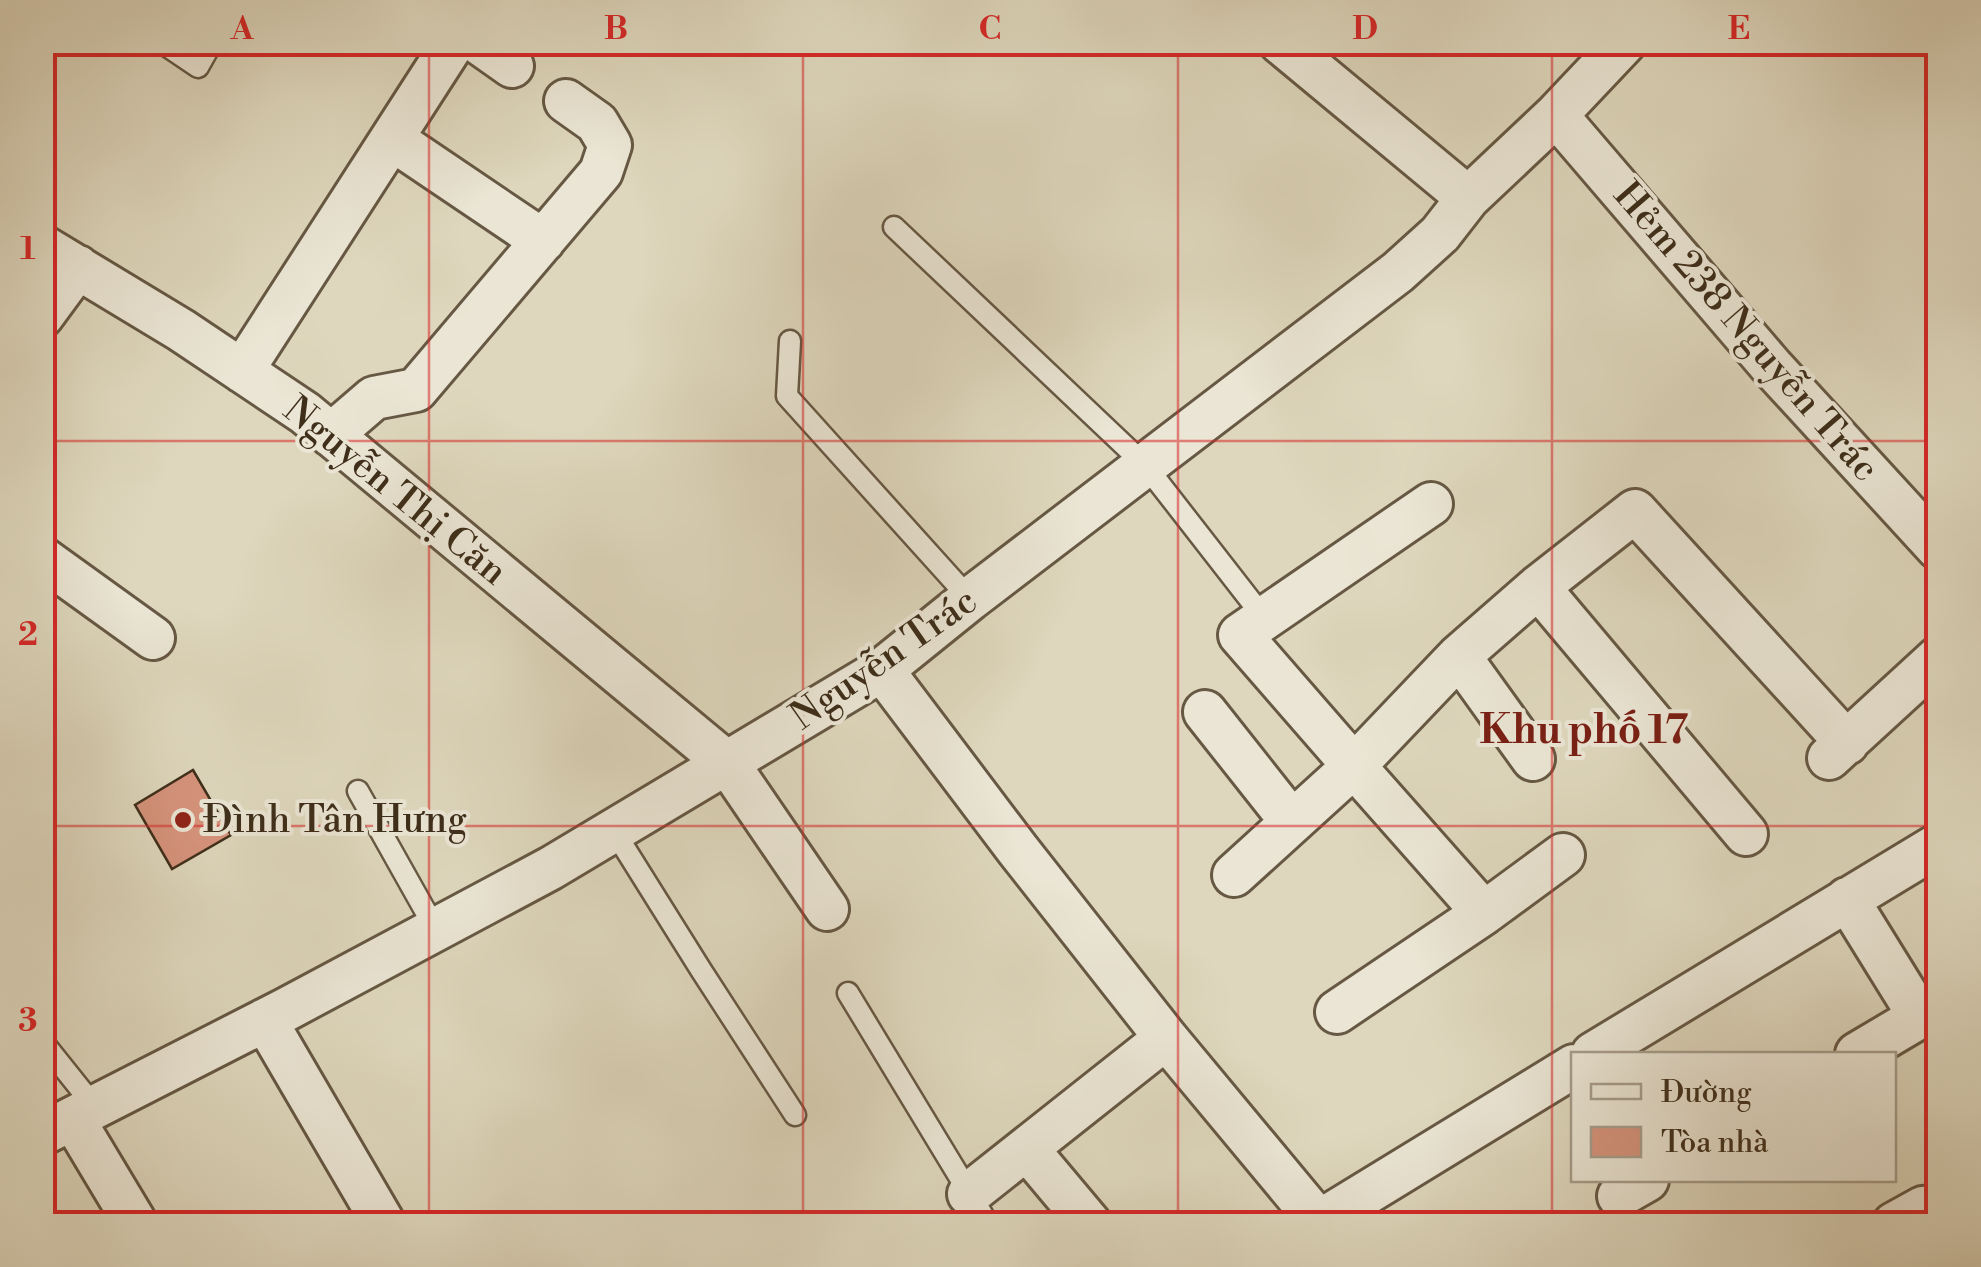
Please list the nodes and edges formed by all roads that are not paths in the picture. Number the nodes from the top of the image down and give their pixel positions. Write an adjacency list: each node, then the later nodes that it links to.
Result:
1 (49, 42): 7 (lane)
2 (162, 42): 3 (lane)
3 (212, 42)
4 (454, 42): 10 (street)
5 (1280, 42): 11 (street)
6 (1626, 42): 9 (street, Nguyễn Trác)
7 (42, 52)
8 (566, 100): 13 (street)
9 (1556, 115): 11 (street, Nguyễn Trác); 21 (street, Hẻm 238 Nguyễn Trác)
10 (392, 139): 13 (street); 17 (street)
11 (1468, 198): 19 (street, Nguyễn Trác)
12 (894, 227): 19 (lane)
13 (543, 241): 18 (street)
14 (60, 256): 15 (street); 17 (street, Nguyễn Thị Căn)
15 (42, 316)
16 (790, 340): 24 (lane)
17 (242, 371): 18 (street, Nguyễn Thị Căn)
18 (332, 435): 32 (street, Nguyễn Thị Căn)
19 (1145, 465): 24 (street, Nguyễn Trác); 25 (lane)
20 (1431, 504): 25 (street)
21 (1938, 548)
22 (42, 558): 26 (street)
23 (1538, 587): 27 (street); 28 (street); 37 (street)
24 (970, 599): 29 (street, Nguyễn Trác)
25 (1265, 618): 33 (street)
26 (153, 638)
27 (1459, 656): 31 (street); 33 (street)
28 (1938, 658)
29 (882, 670): 32 (street, Nguyễn Trác); 49 (street)
30 (1205, 712): 35 (street)
31 (1533, 760)
32 (728, 764): 36 (street, Nguyễn Trác); 42 (street, Nguyễn Thị Căn)
33 (1354, 766): 35 (street); 43 (street)
34 (358, 791): 44 (lane)
35 (1292, 822): 40 (street)
36 (614, 831): 44 (street, Nguyễn Trác); 54 (lane)
37 (1746, 834)
38 (1938, 845): 41 (street)
39 (1563, 856): 43 (street)
40 (1234, 876)
41 (1847, 899): 46 (street); 51 (street)
42 (828, 909)
43 (1484, 912): 47 (street)
44 (436, 930): 48 (street, Nguyễn Trác)
45 (848, 993): 57 (lane)
46 (1929, 1011): 52 (street)
47 (1338, 1012)
48 (265, 1020): 55 (street, Nguyễn Trác); 60 (street)
49 (1166, 1038): 56 (street); 58 (street)
50 (42, 1041): 55 (lane)
51 (1596, 1052)
52 (1859, 1052)
53 (1571, 1068): 58 (street)
54 (796, 1115)
55 (70, 1120): 59 (street)
56 (1027, 1148): 57 (street); 61 (street)
57 (979, 1210)
58 (1318, 1223)
59 (136, 1224)
60 (384, 1224)
61 (1090, 1224)
62 (1894, 1224): 63 (street)
63 (1938, 1224)

